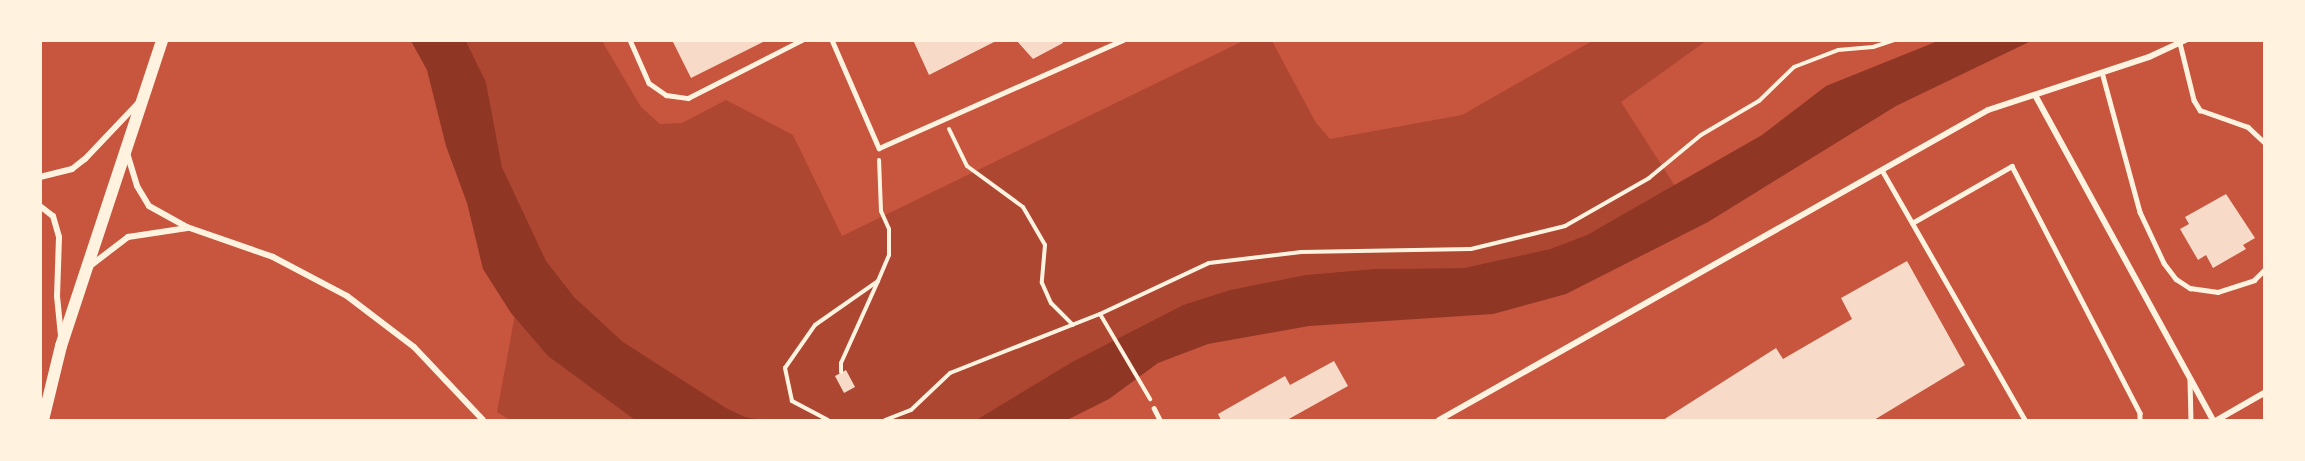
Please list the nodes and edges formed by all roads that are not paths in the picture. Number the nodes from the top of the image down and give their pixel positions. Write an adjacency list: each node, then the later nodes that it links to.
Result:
1 (162, 40): 9 (main road)
2 (630, 40): 3 (lane)
3 (802, 40)
4 (832, 40): 5 (lane)
5 (1123, 40)
6 (2183, 42): 7 (street); 10 (lane)
7 (2102, 72): 8 (street); 18 (lane)
8 (2035, 95): 12 (street); 20 (street)
9 (142, 99): 11 (main road); 13 (street)
10 (2265, 142)
11 (126, 145): 16 (street); 17 (main road)
12 (1882, 170): 15 (lane); 26 (street)
13 (40, 177)
14 (40, 206): 19 (street)
15 (1912, 223): 27 (lane); 28 (lane)
16 (187, 228): 17 (street); 24 (street)
17 (85, 270): 19 (main road)
18 (2265, 270)
19 (61, 346): 23 (main road)
20 (2190, 380): 29 (lane); 30 (street)
21 (2265, 393): 31 (street)
22 (1154, 408): 25 (lane)
23 (44, 420)
24 (483, 420)
25 (1160, 420)
26 (1439, 420)
27 (2025, 420)
28 (2140, 420)
29 (2191, 420)
30 (2212, 420)
31 (2217, 420)

